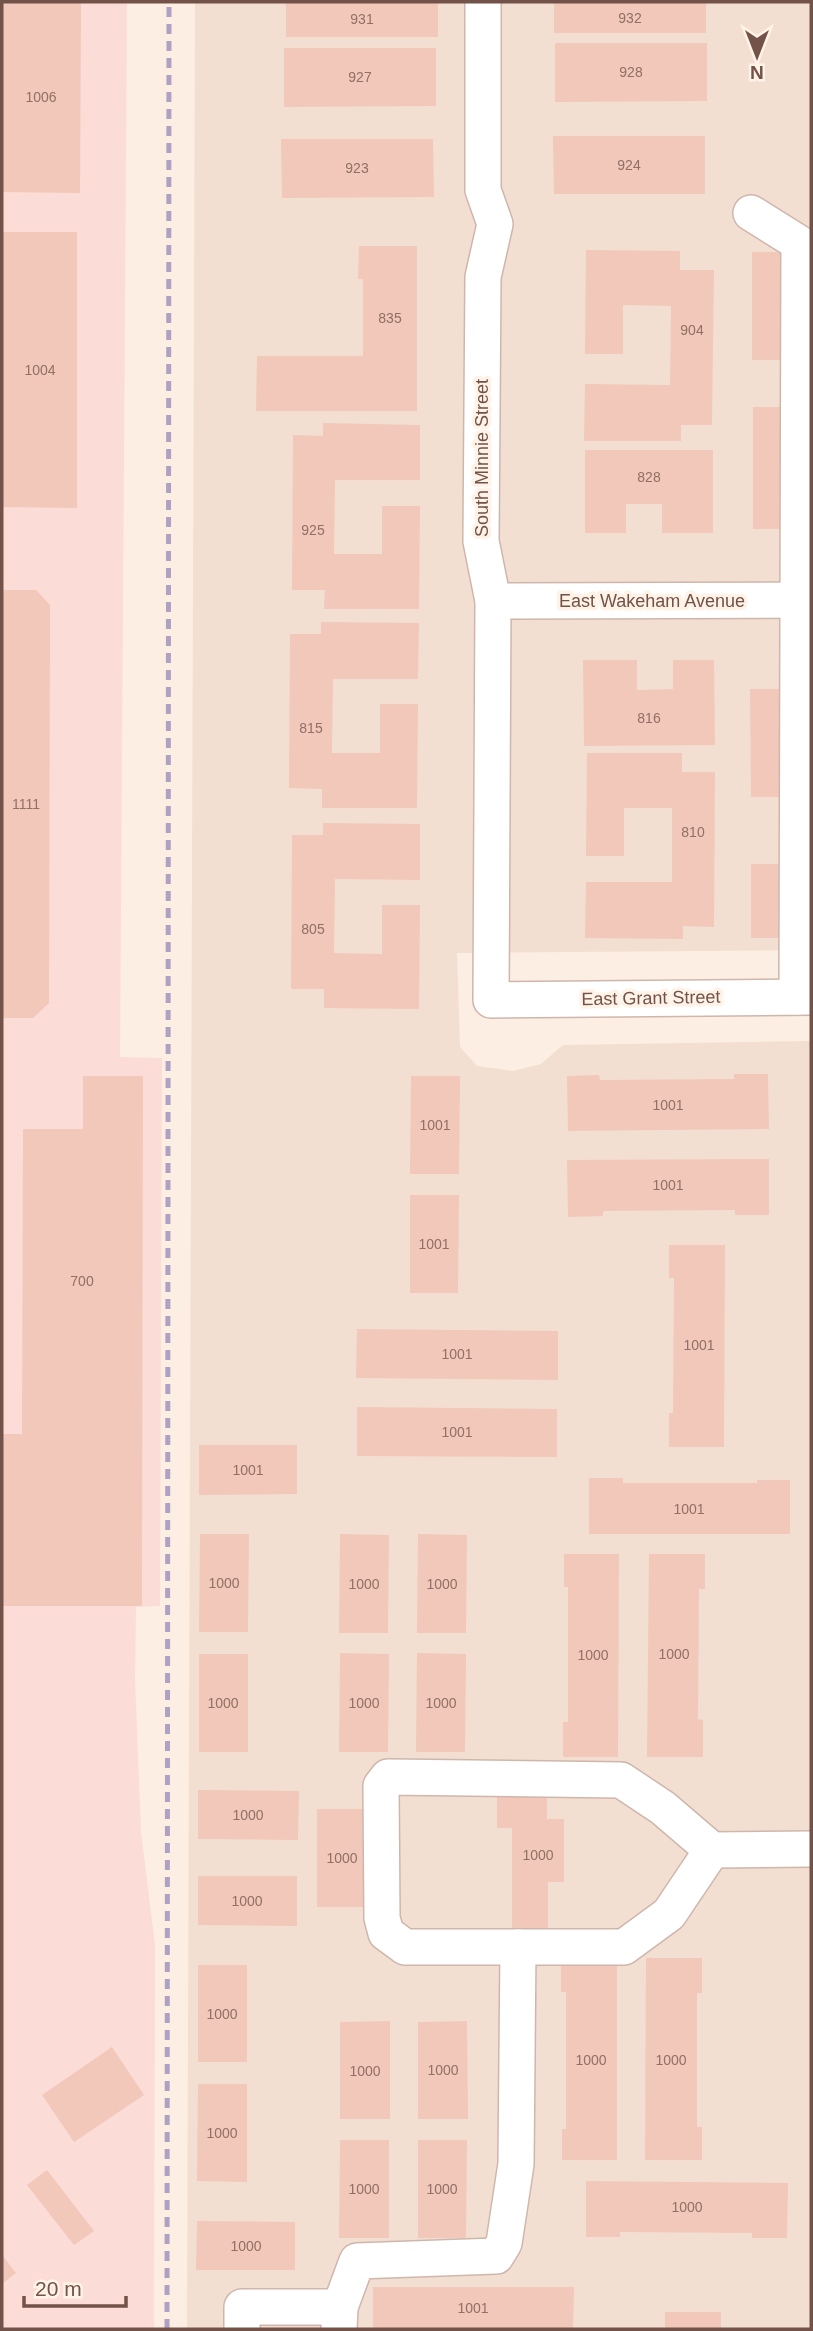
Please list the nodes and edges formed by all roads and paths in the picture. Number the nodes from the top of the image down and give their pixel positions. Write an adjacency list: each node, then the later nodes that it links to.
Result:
1 (483, 2): 4 (street, South Minnie Street)
2 (751, 213): 3 (street)
3 (804, 600): 4 (street, East Wakeham Avenue); 5 (street)
4 (493, 601): 6 (street, South Minnie Street)
5 (804, 997): 6 (street, East Grant Street)
6 (491, 1000)
7 (811, 1849): 8 (street)
8 (712, 1850): 9 (street); 9 (street)
9 (519, 1947): 10 (street)
10 (340, 2318): 11 (street)
11 (242, 2329)

